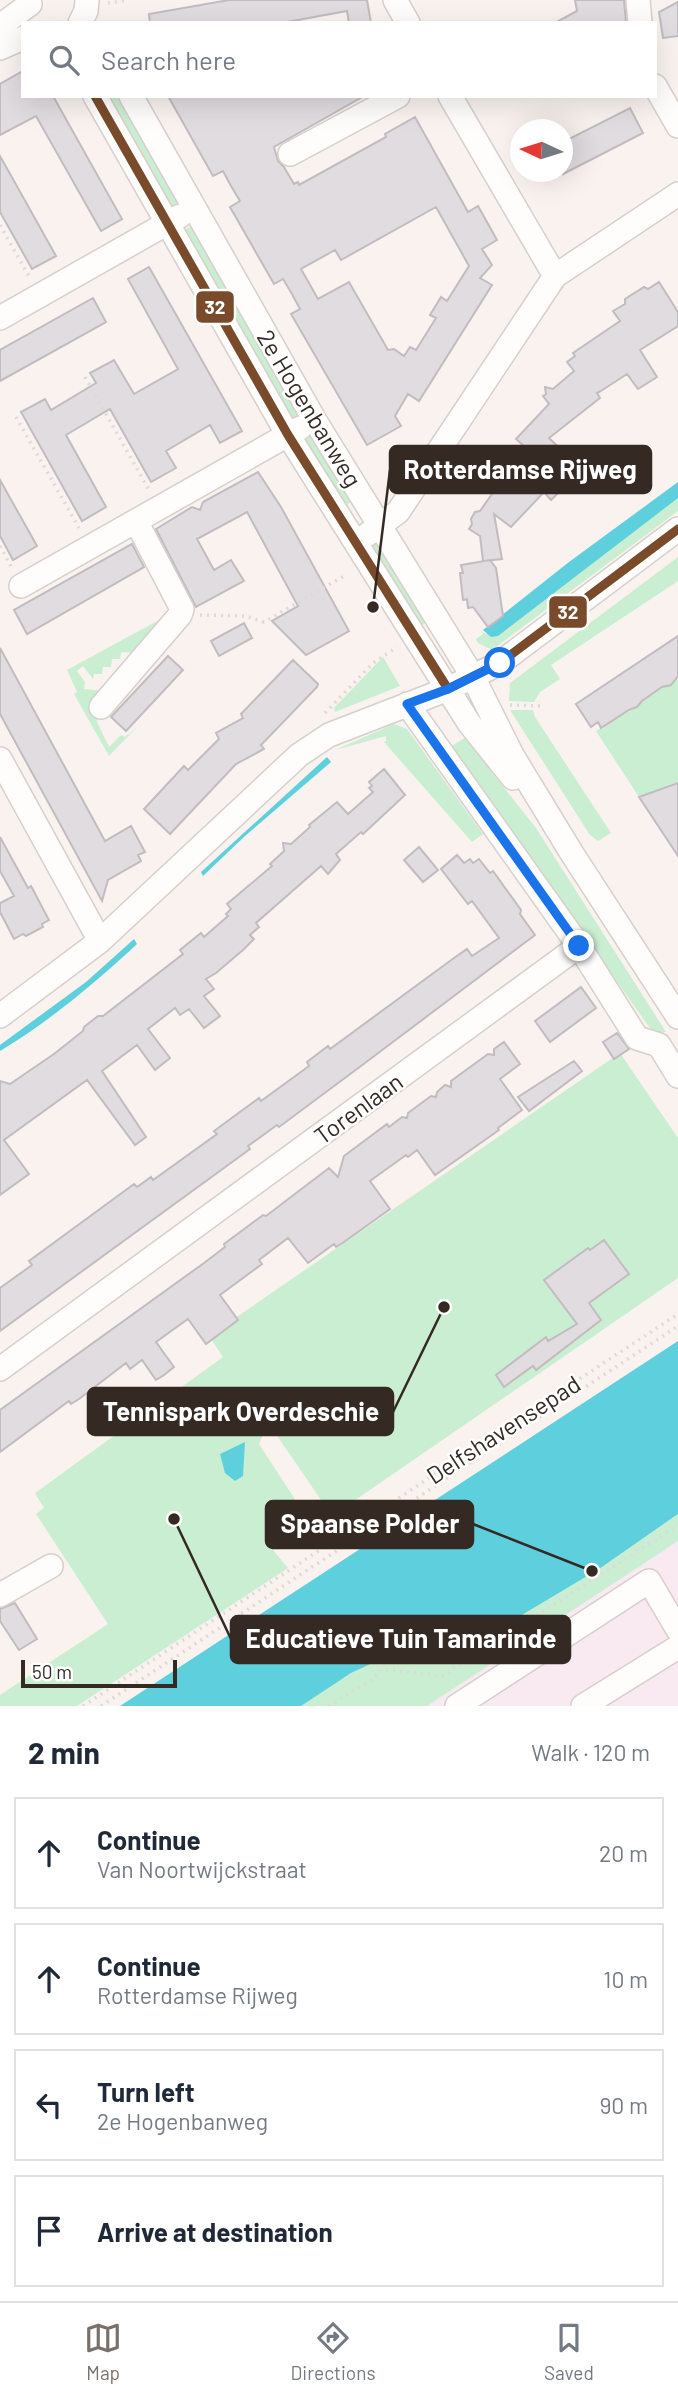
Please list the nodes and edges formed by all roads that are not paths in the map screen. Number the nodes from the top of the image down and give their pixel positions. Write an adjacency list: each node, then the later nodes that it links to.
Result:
1 (395, 0): 4 (street)
2 (638, 0): 5 (street)
3 (32, 9): 6 (street)
4 (407, 21)
5 (640, 21)
6 (0, 26)
7 (21, 39): 8 (street)
8 (0, 48)
9 (657, 89): 14 (street)
10 (96, 98): 18 (street, 2e Hogenbanweg)
11 (132, 98): 17 (street, 2e Hogenbanweg)
12 (394, 98): 15 (street)
13 (451, 98): 19 (street)
14 (678, 126)
15 (290, 154)
16 (678, 194): 19 (street)
17 (195, 208): 18 (street); 21 (street, 2e Hogenbanweg)
18 (167, 223): 20 (street); 22 (street, 2e Hogenbanweg)
19 (555, 276): 24 (street)
20 (0, 318)
21 (314, 419): 22 (street); 24 (street, 2e Hogenbanweg)
22 (288, 435): 23 (street); 26 (street, 2e Hogenbanweg)
23 (136, 521): 27 (street); 31 (street)
24 (381, 527): 26 (street); 28 (street, 2e Hogenbanweg)
25 (678, 529): 28 (street)
26 (356, 542): 29 (street, 2e Hogenbanweg)
27 (21, 586)
28 (473, 677): 29 (street); 33 (street, 2e Hogenbanweg)
29 (448, 689): 30 (street); 33 (street, 2e Hogenbanweg)
30 (407, 704): 34 (street); 35 (street)
31 (101, 707)
32 (0, 759): 34 (street)
33 (571, 852): 37 (street)
34 (100, 941): 36 (street)
35 (579, 946): 38 (street); 39 (street, Torenlaan)
36 (0, 1016)
37 (678, 1017)
38 (678, 1076)
39 (0, 1370)
40 (51, 1566): 41 (street)
41 (0, 1595)
42 (678, 1630): 44 (street)
43 (678, 1647): 45 (street)
44 (457, 1706)
45 (583, 1706)

